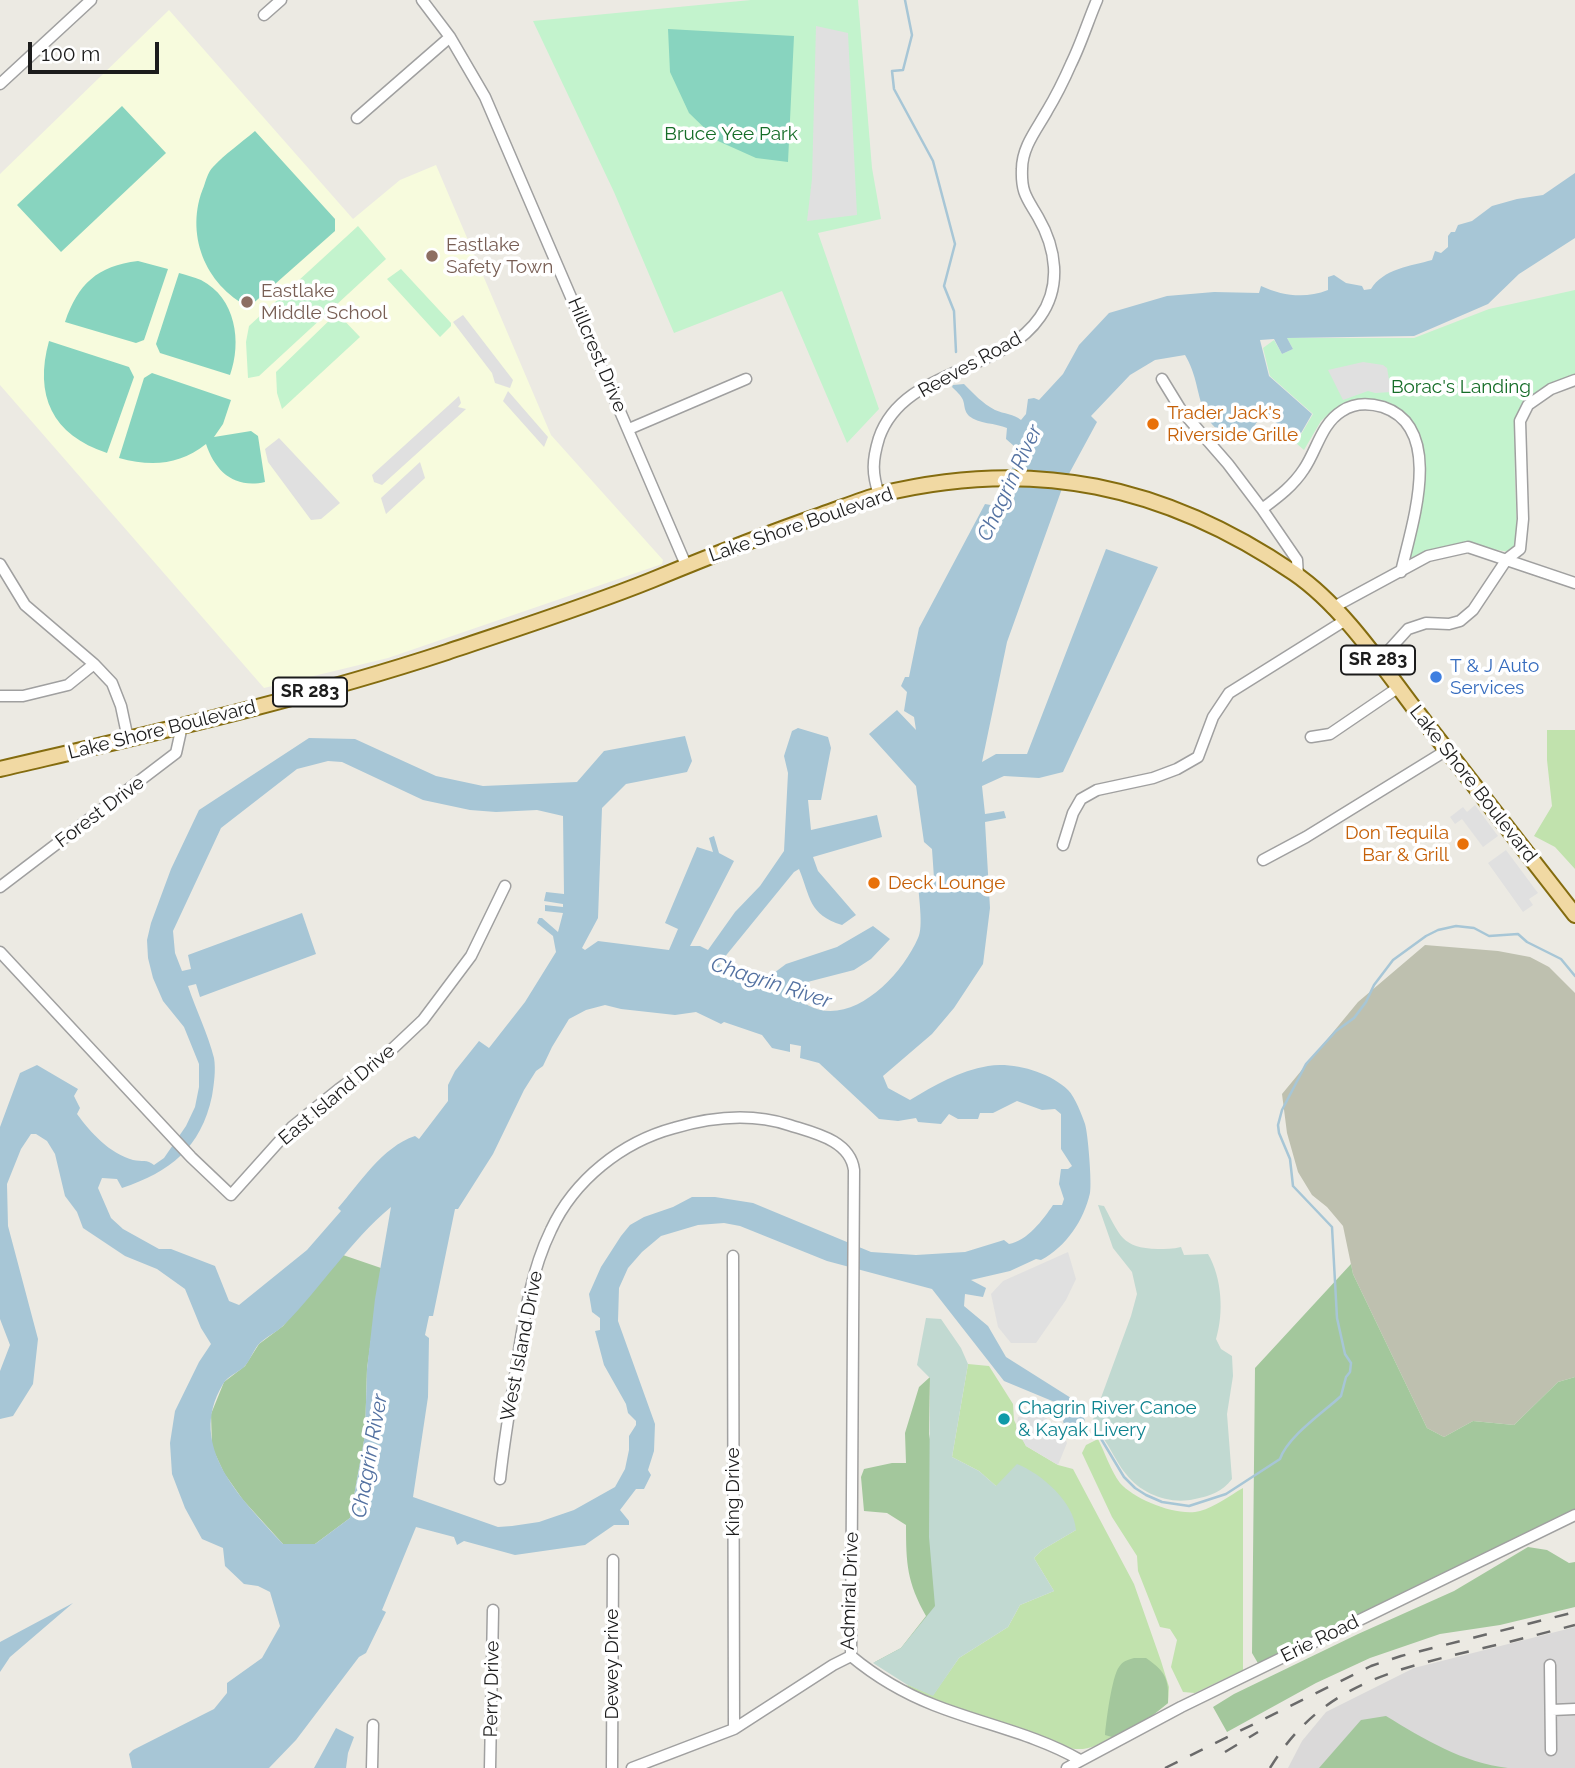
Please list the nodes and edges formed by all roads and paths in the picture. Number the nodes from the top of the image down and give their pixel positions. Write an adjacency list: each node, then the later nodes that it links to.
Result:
1 (91, 0): 7 (street)
2 (281, 0): 5 (street)
3 (422, 0): 6 (street, Hillcrest Drive)
4 (1097, 0): 13 (street, Reeves Road)
5 (264, 15)
6 (450, 37): 8 (street); 12 (street, Hillcrest Drive)
7 (0, 83)
8 (357, 118)
9 (746, 379): 12 (street)
10 (1162, 379): 14 (street)
11 (1575, 380): 15 (street)
12 (629, 429): 17 (street, Hillcrest Drive)
13 (880, 495): 17 (main road, Lake Shore Boulevard / SR 283); 19 (main road, Lake Shore Boulevard / SR 283)
14 (1262, 509): 18 (street); 19 (street)
15 (1507, 559): 18 (street); 20 (street); 23 (street)
16 (0, 564): 24 (street)
17 (686, 565): 27 (main road, Lake Shore Boulevard / SR 283)
18 (1401, 572): 21 (street)
19 (1298, 576): 21 (main road, Lake Shore Boulevard / SR 283)
20 (1575, 583)
21 (1332, 608): 22 (main road, Lake Shore Boulevard / SR 283)
22 (1344, 621): 23 (main road, Lake Shore Boulevard / SR 283); 32 (street)
23 (1379, 661): 25 (main road, Lake Shore Boulevard / SR 283)
24 (94, 664): 26 (street); 29 (street)
25 (1399, 687): 28 (street); 30 (main road, Lake Shore Boulevard / SR 283)
26 (0, 696)
27 (182, 726): 29 (main road, Lake Shore Boulevard / SR 283); 35 (street, Forest Drive)
28 (1311, 737)
29 (128, 739): 31 (main road, Lake Shore Boulevard / SR 283)
30 (1447, 750): 33 (street); 36 (main road, Lake Shore Boulevard / SR 283)
31 (0, 769)
32 (1063, 845)
33 (1263, 860)
34 (505, 886): 37 (street, East Island Drive)
35 (0, 887)
36 (1575, 915)
37 (0, 952)
38 (733, 1256): 49 (street, King Drive)
39 (853, 1281): 40 (street, West Island Drive); 44 (street, Admiral Drive)
40 (500, 1479)
41 (1575, 1515): 51 (street, Erie Road)
42 (612, 1560): 54 (street, Dewey Drive)
43 (493, 1610): 53 (street, Perry Drive)
44 (851, 1656): 49 (street, Admiral Drive); 51 (street)
45 (1550, 1665): 47 (street)
46 (1575, 1709): 47 (street)
47 (1552, 1710): 50 (street)
48 (373, 1725): 52 (street)
49 (734, 1729): 55 (street, Admiral Drive)
50 (1551, 1750)
51 (1080, 1760): 56 (street, Erie Road)
52 (372, 1768)
53 (490, 1768)
54 (612, 1768)
55 (632, 1768)
56 (1067, 1768)

